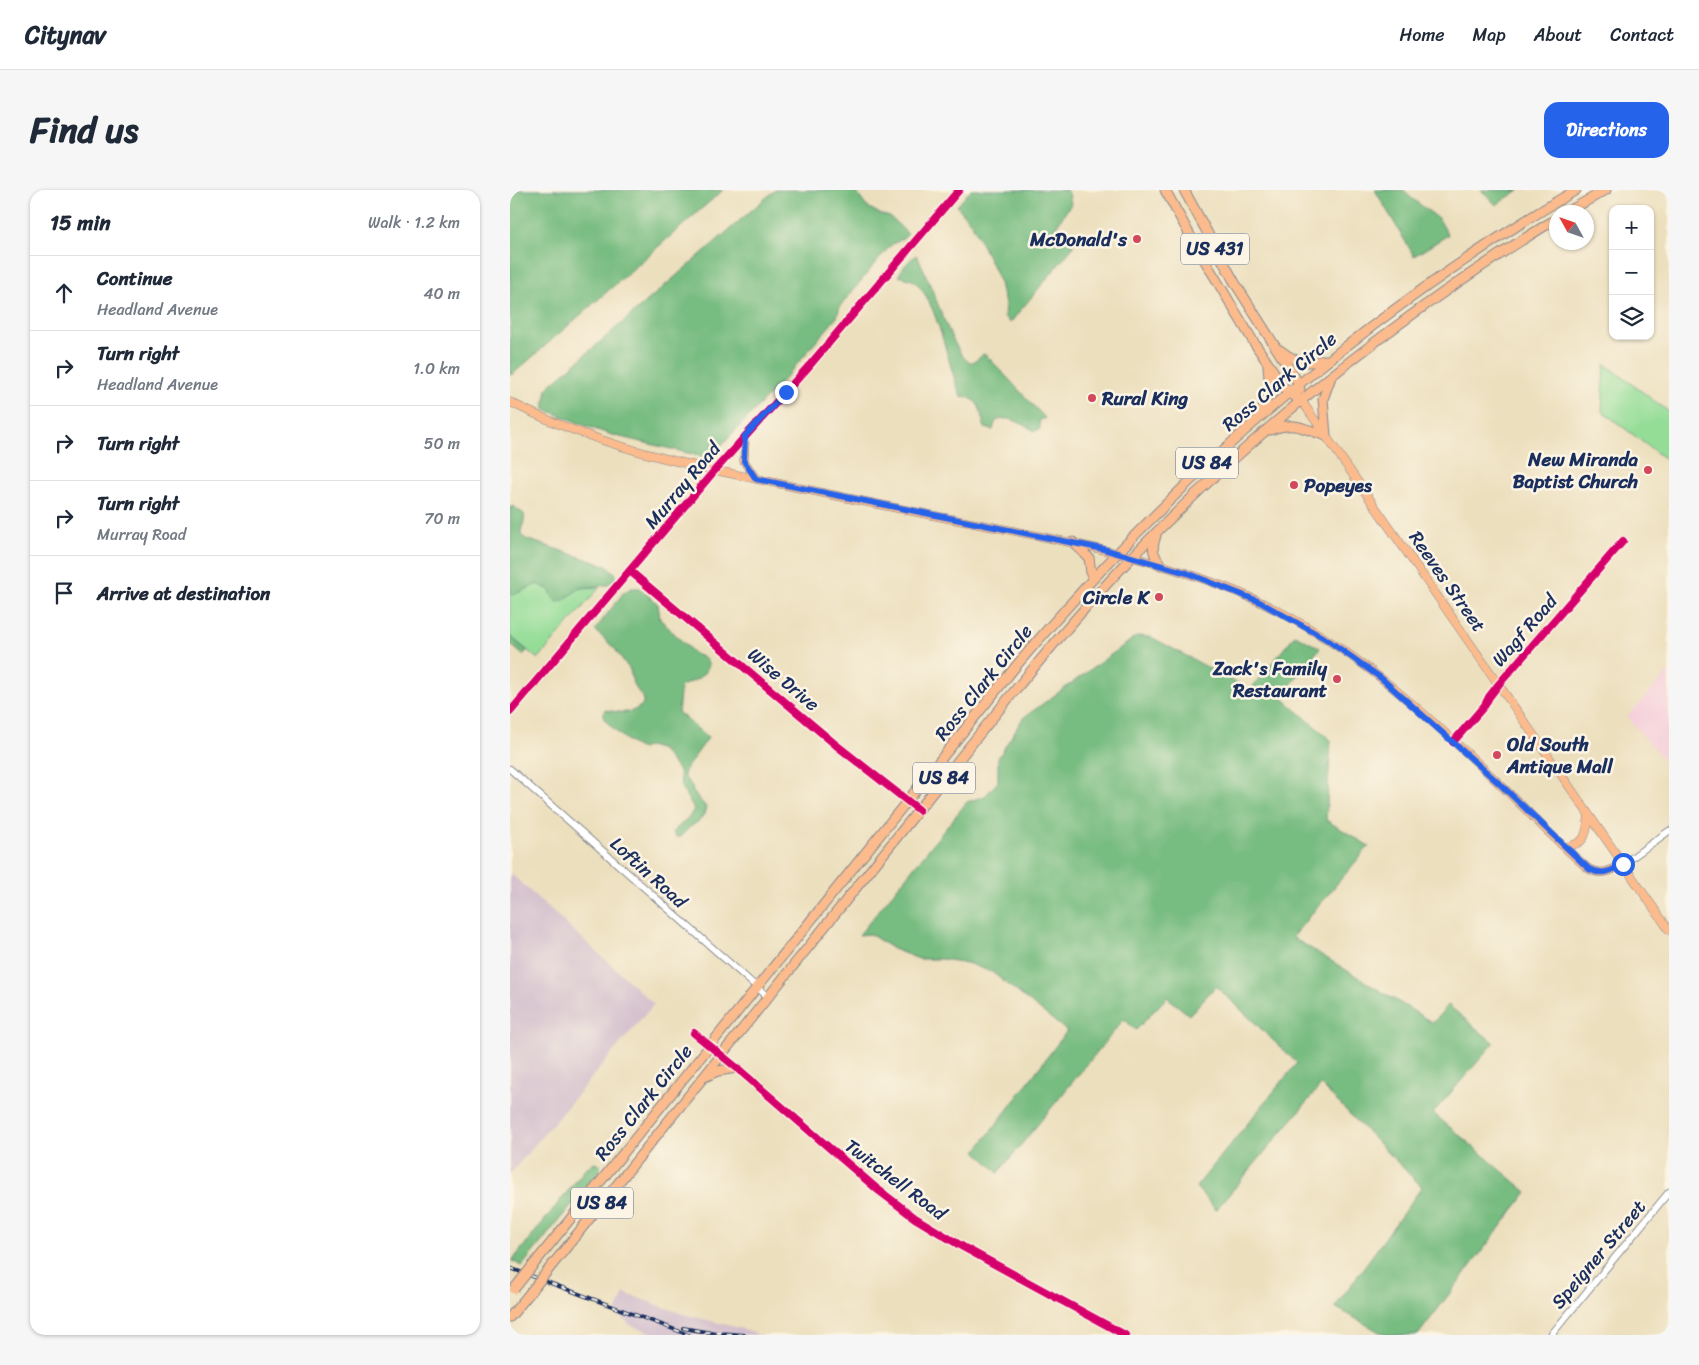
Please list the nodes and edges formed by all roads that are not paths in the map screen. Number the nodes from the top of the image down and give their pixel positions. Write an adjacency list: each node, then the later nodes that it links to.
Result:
1 (959, 190): 18 (street, Murray Road)
2 (1165, 190): 10 (highway, Reeves Street / US 431)
3 (1184, 190): 8 (highway, Reeves Street / US 431)
4 (1576, 190): 9 (highway, Ross Clark Circle / US 84)
5 (1606, 190): 6 (highway)
6 (1579, 205)
7 (1549, 224): 11 (highway, Ross Clark Circle / US 84)
8 (1273, 345): 9 (highway, US 431); 12 (highway, Reeves Street)
9 (1328, 360): 12 (highway, Ross Clark Circle / US 84)
10 (1268, 363): 13 (highway, Reeves Street / US 431); 16 (highway)
11 (1332, 375): 14 (highway, Ross Clark Circle / US 84); 19 (highway)
12 (1299, 384): 13 (highway, Ross Clark Circle / US 84); 14 (highway, Reeves Street)
13 (1288, 393): 14 (highway, Reeves Street / US 431); 16 (highway, Ross Clark Circle / US 84)
14 (1301, 400): 17 (highway, Ross Clark Circle / US 84); 19 (main road, Reeves Street)
15 (510, 402): 20 (main road)
16 (1259, 417): 25 (highway, Ross Clark Circle / US 84)
17 (1265, 431): 19 (highway); 22 (highway, Ross Clark Circle / US 84)
18 (745, 436): 20 (street, Murray Road); 21 (main road)
19 (1326, 436): 30 (main road, Reeves Street)
20 (715, 470): 21 (main road); 28 (street, Murray Road)
21 (756, 479): 24 (main road)
22 (1157, 532): 26 (highway, Ross Clark Circle / US 84); 27 (highway)
23 (1622, 541): 30 (street, Wagf Road)
24 (1073, 542): 25 (main road); 29 (highway)
25 (1116, 553): 26 (main road); 29 (highway, Ross Clark Circle / US 84)
26 (1132, 557): 27 (main road); 35 (highway, Ross Clark Circle / US 84)
27 (1161, 565): 32 (main road)
28 (630, 571): 31 (street, Murray Road); 34 (street, Wise Drive)
29 (1092, 579): 34 (highway, Ross Clark Circle / US 84)
30 (1499, 684): 32 (street, Wagf Road); 36 (main road, Reeves Street)
31 (510, 712)
32 (1453, 742): 38 (main road)
33 (510, 769): 41 (street, Loftin Road)
34 (908, 800): 35 (street, Wise Drive); 41 (highway, Ross Clark Circle / US 84)
35 (919, 810): 42 (highway, Ross Clark Circle / US 84)
36 (1588, 815): 38 (main road); 39 (main road, Reeves Street)
37 (1669, 831): 39 (street)
38 (1565, 847): 39 (main road)
39 (1623, 864): 40 (main road, Reeves Street)
40 (1669, 930)
41 (757, 988): 42 (street, Loftin Road); 44 (highway, Ross Clark Circle / US 84)
42 (768, 997): 45 (highway, Ross Clark Circle / US 84)
43 (694, 1033): 44 (street, Twitchell Road)
44 (710, 1046): 45 (street, Twitchell Road); 49 (highway, Ross Clark Circle / US 84, bridge)
45 (722, 1055): 46 (street, Twitchell Road); 47 (highway, Ross Clark Circle / US 84)
46 (737, 1068): 47 (highway); 51 (street, Twitchell Road)
47 (702, 1079): 50 (highway, Ross Clark Circle / US 84, bridge)
48 (1669, 1192): 52 (street, Speigner Street)
49 (512, 1291)
50 (510, 1317)
51 (1125, 1335)
52 (1551, 1335)

